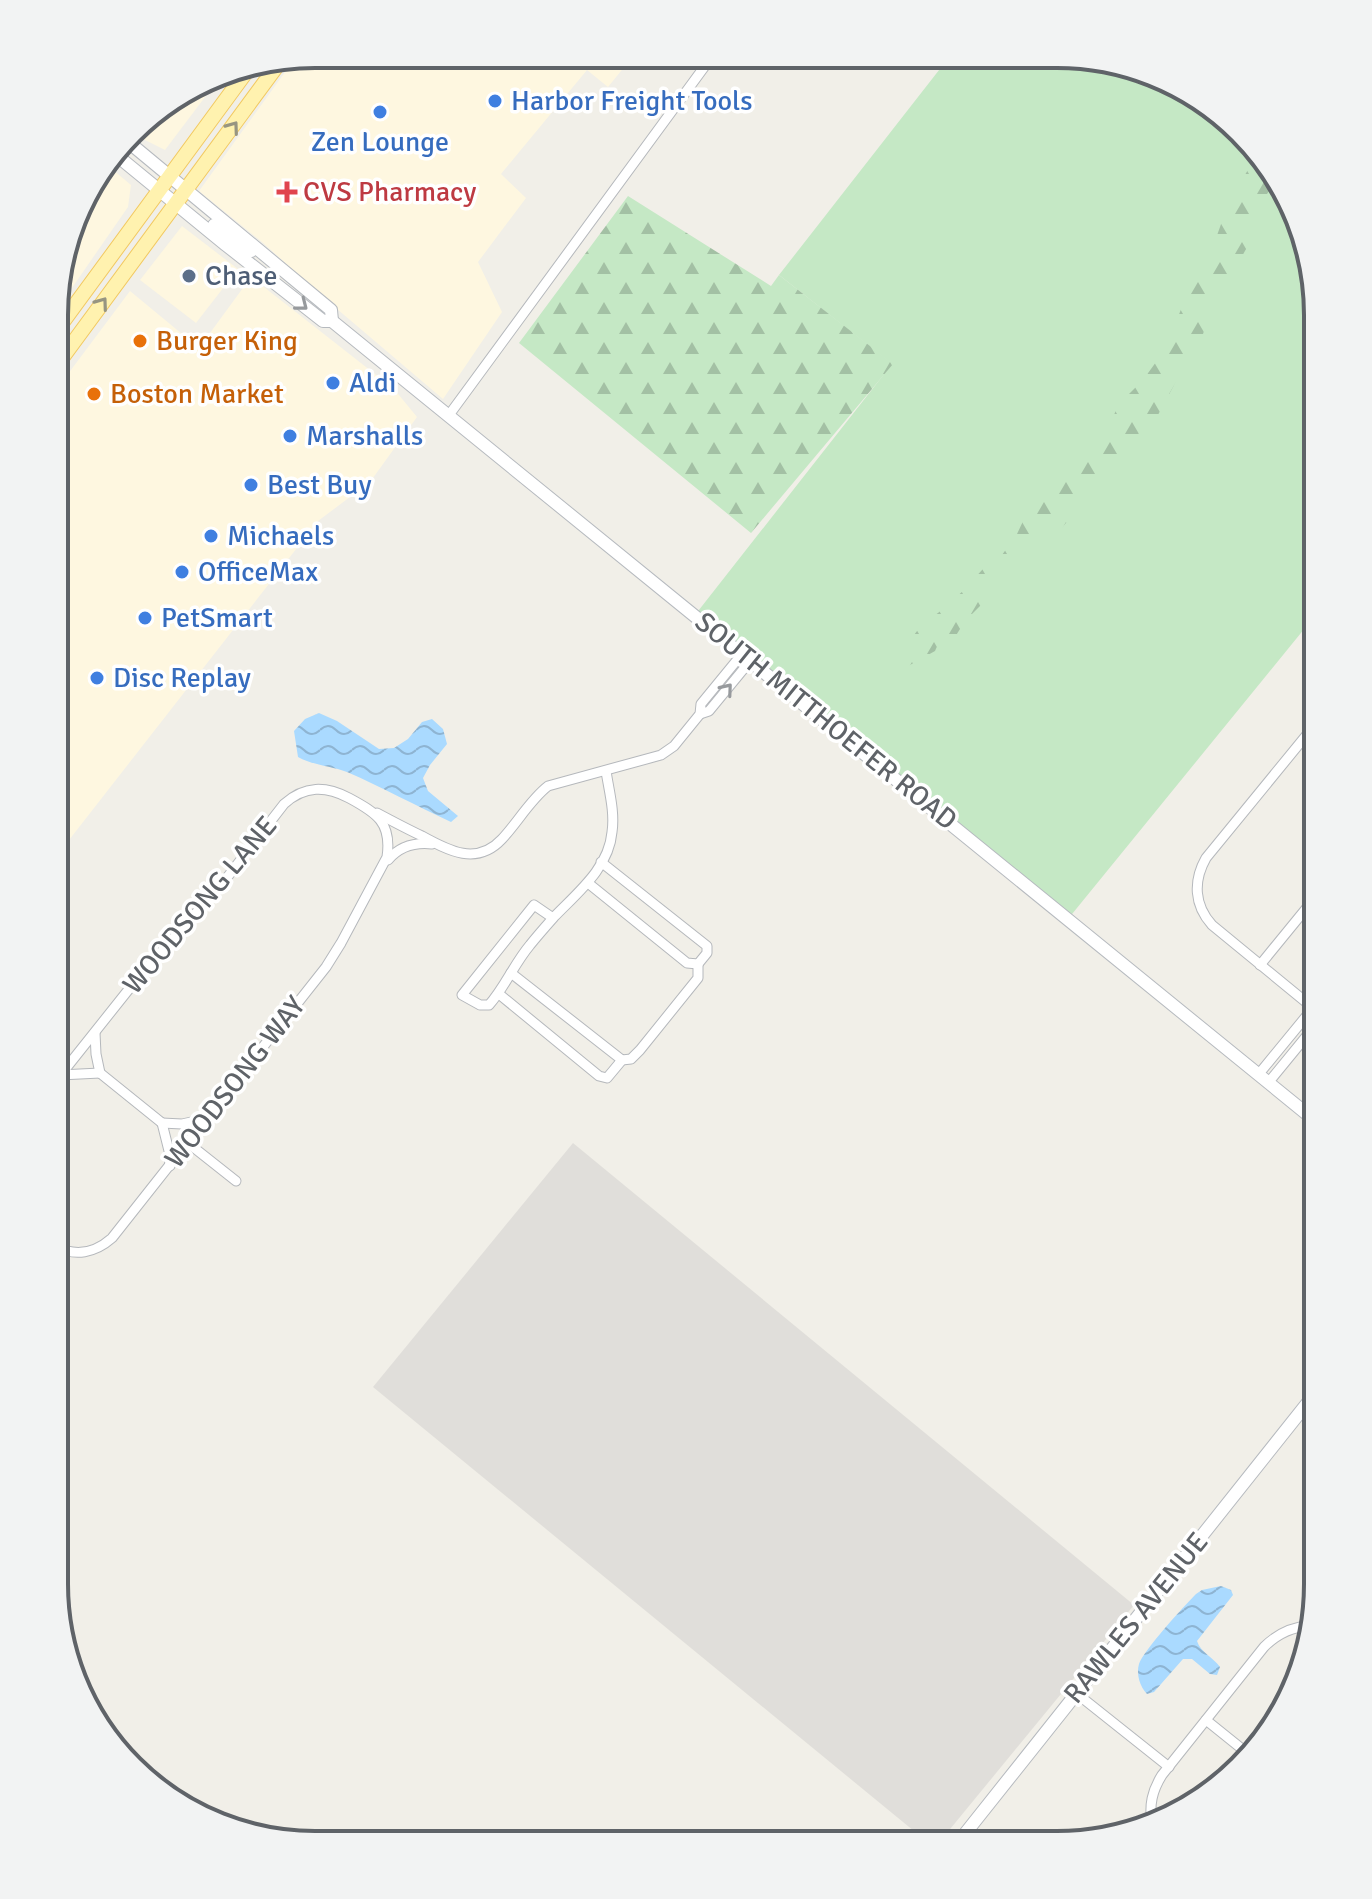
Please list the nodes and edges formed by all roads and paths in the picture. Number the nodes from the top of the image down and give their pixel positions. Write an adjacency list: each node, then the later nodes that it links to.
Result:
1 (703, 68): 11 (street)
2 (271, 72): 7 (main road, one-way to 2)
3 (240, 80): 6 (main road)
4 (134, 147): 6 (main road)
5 (123, 160): 7 (main road)
6 (169, 176): 7 (main road); 7 (main road)
7 (170, 197): 8 (main road); 9 (main road, SOUTH MITTHOEFER ROAD, one-way to 9); 9 (main road, SOUTH MITTHOEFER ROAD); 10 (main road, one-way to 7)
8 (68, 317)
9 (332, 321): 11 (main road, SOUTH MITTHOEFER ROAD)
10 (68, 348)
11 (449, 415): 12 (main road, SOUTH MITTHOEFER ROAD)
12 (746, 657): 14 (street); 34 (main road, SOUTH MITTHOEFER ROAD)
13 (1304, 739): 23 (street)
14 (606, 771): 16 (street); 17 (street)
15 (371, 809): 16 (street, WOODSONG LANE); 18 (street); 28 (street, WOODSONG LANE)
16 (440, 846): 18 (street)
17 (601, 862): 19 (street); 22 (street)
18 (384, 864): 36 (street, WOODSONG WAY)
19 (588, 883): 21 (street); 22 (street)
20 (1304, 912): 23 (street)
21 (553, 918): 24 (street); 25 (street)
22 (698, 964): 30 (street)
23 (1260, 965): 26 (street)
24 (511, 973): 25 (street); 30 (street)
25 (499, 994): 30 (street)
26 (1303, 1001)
27 (1303, 1025): 34 (street)
28 (95, 1032): 31 (street, WOODSONG LANE); 32 (street)
29 (1303, 1037): 34 (street)
30 (622, 1060)
31 (68, 1066)
32 (100, 1073): 33 (street); 37 (street)
33 (68, 1078)
34 (1263, 1079): 35 (main road, SOUTH MITTHOEFER ROAD)
35 (1303, 1111)
36 (205, 1119): 37 (street); 38 (street, WOODSONG WAY)
37 (162, 1123): 39 (street)
38 (188, 1143): 39 (street, WOODSONG WAY); 40 (street)
39 (170, 1166): 41 (street, WOODSONG WAY)
40 (236, 1181)
41 (68, 1252)
42 (1303, 1408): 44 (main road, RAWLES AVENUE)
43 (1300, 1628): 45 (street)
44 (1076, 1693): 47 (street); 49 (main road, RAWLES AVENUE)
45 (1206, 1720): 46 (street); 47 (street)
46 (1241, 1749)
47 (1169, 1767): 48 (street)
48 (1151, 1812)
49 (967, 1831)

